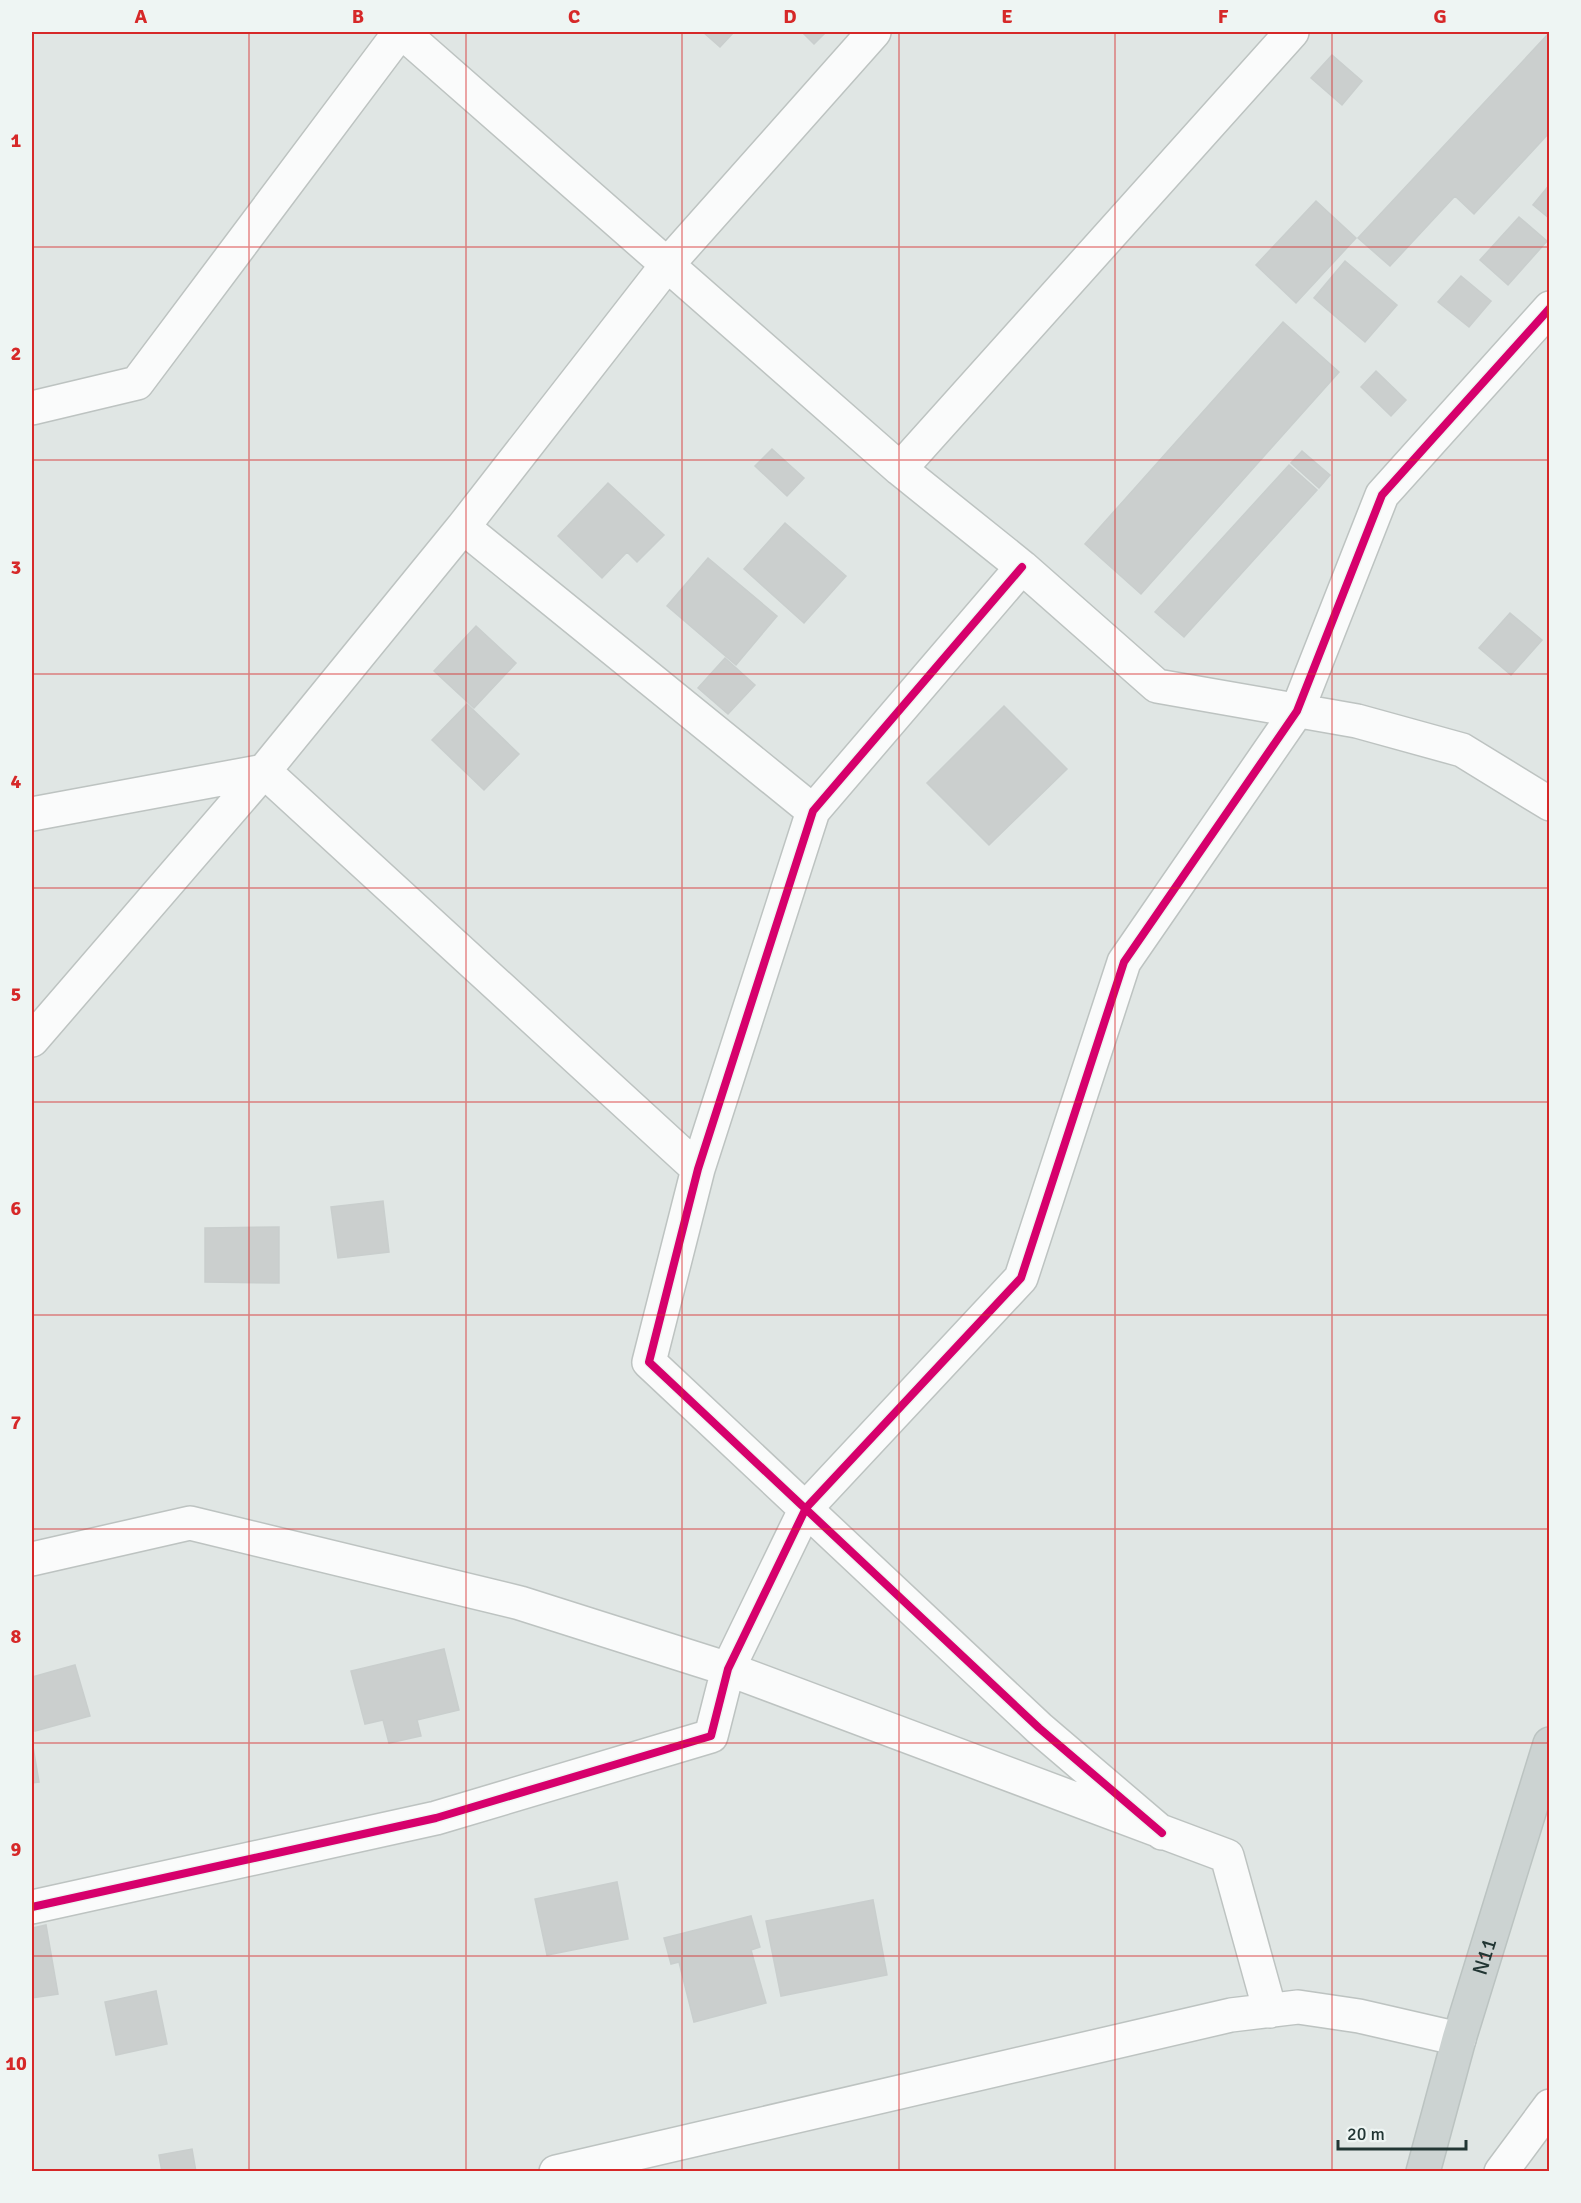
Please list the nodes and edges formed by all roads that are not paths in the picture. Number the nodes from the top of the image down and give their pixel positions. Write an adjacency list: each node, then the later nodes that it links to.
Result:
1 (401, 32): 4 (street); 6 (street)
2 (874, 32): 4 (street)
3 (1292, 32): 7 (street)
4 (667, 264): 7 (street); 8 (street)
5 (1550, 308): 10 (street)
6 (32, 408)
7 (900, 469): 9 (street)
8 (463, 527): 11 (street); 13 (street)
9 (1022, 567): 10 (street); 13 (street)
10 (1297, 711): 12 (street); 17 (street)
11 (264, 771): 14 (street); 15 (street); 16 (street)
12 (1550, 804)
13 (813, 811): 16 (street)
14 (32, 814)
15 (32, 1040)
16 (698, 1169): 17 (street)
17 (806, 1508): 19 (street); 21 (street)
18 (32, 1559): 19 (street)
19 (728, 1669): 21 (street); 22 (street)
20 (1550, 1744): 24 (main road, N11)
21 (1162, 1833): 23 (street)
22 (32, 1907)
23 (1270, 2011): 24 (street); 26 (street)
24 (1459, 2039): 27 (main road, N11)
25 (1550, 2106): 28 (street)
26 (556, 2172)
27 (1423, 2172)
28 (1501, 2172)

